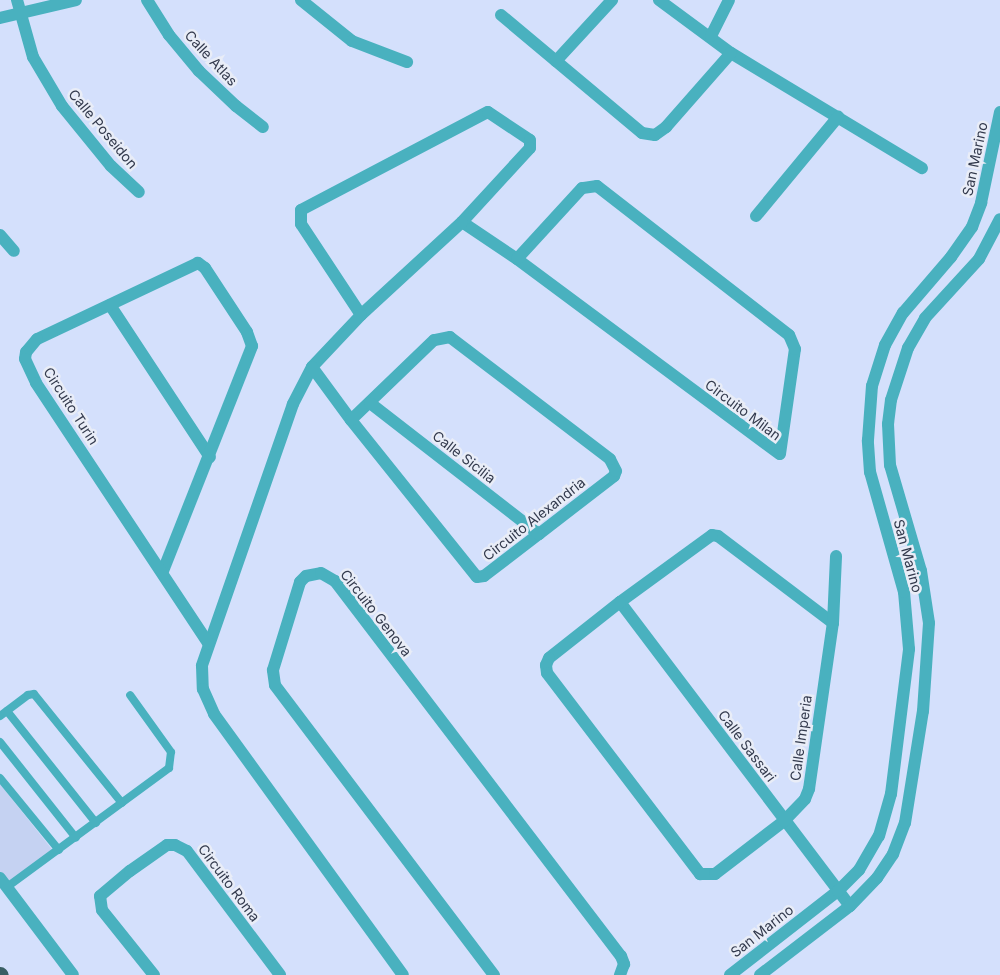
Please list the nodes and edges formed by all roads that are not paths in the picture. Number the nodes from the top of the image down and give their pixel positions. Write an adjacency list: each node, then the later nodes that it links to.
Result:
1 (17, 0): 8 (street, Calle Poseidon)
2 (76, 0): 8 (street)
3 (147, 0): 17 (street, Calle Atlas)
4 (301, 0): 14 (street)
5 (612, 0): 13 (street)
6 (659, 0): 11 (street)
7 (729, 0): 11 (street)
8 (21, 15): 10 (street); 19 (street, Calle Poseidon)
9 (501, 15): 13 (street)
10 (0, 18)
11 (711, 36): 12 (street)
12 (731, 53): 13 (street); 16 (street)
13 (556, 61)
14 (407, 62)
15 (1000, 112): 42 (street, San Marino)
16 (838, 117): 18 (street); 20 (street)
17 (263, 127)
18 (922, 168)
19 (138, 192)
20 (756, 216)
21 (1000, 219): 43 (street, San Marino)
22 (462, 222): 25 (street, Circuito Milan); 27 (street); 27 (street)
23 (0, 235): 24 (street)
24 (14, 251)
25 (517, 259): 25 (street, Circuito Milan)
26 (110, 305): 31 (street); 31 (street, Circuito Turin); 34 (street, Circuito Turin)
27 (362, 315): 28 (street)
28 (312, 367): 30 (street, Circuito Alexandria); 37 (street)
29 (370, 403): 30 (street); 32 (street, Calle Sicilia); 32 (street, Circuito Alexandria)
30 (351, 420): 32 (street, Circuito Alexandria)
31 (210, 457): 34 (street)
32 (539, 534)
33 (836, 556): 36 (street, Calle Imperia)
34 (163, 571): 37 (street, Circuito Turin)
35 (620, 602): 36 (street); 45 (street, Calle Sassari); 45 (street, Calle Imperia)
36 (833, 623): 45 (street, Calle Imperia)
37 (208, 643): 55 (street)
38 (130, 695): 44 (lane)
39 (3, 713): 44 (lane); 46 (lane)
40 (0, 742): 47 (lane)
41 (0, 778): 48 (lane)
42 (891, 794): 43 (street); 50 (street, San Marino)
43 (911, 799): 51 (street, San Marino)
44 (122, 804): 46 (lane)
45 (784, 821): 50 (street, Calle Sassari)
46 (96, 823): 47 (lane)
47 (76, 838): 48 (lane)
48 (60, 850): 49 (lane)
49 (4, 882): 52 (street)
50 (838, 891): 51 (street, Calle Sassari); 58 (street, San Marino)
51 (850, 906): 59 (street, San Marino)
52 (73, 975)
53 (154, 975): 54 (street, Circuito Roma)
54 (280, 975)
55 (403, 975)
56 (494, 975): 57 (street, Circuito Genova)
57 (620, 975)
58 (730, 975)
59 (760, 975)

